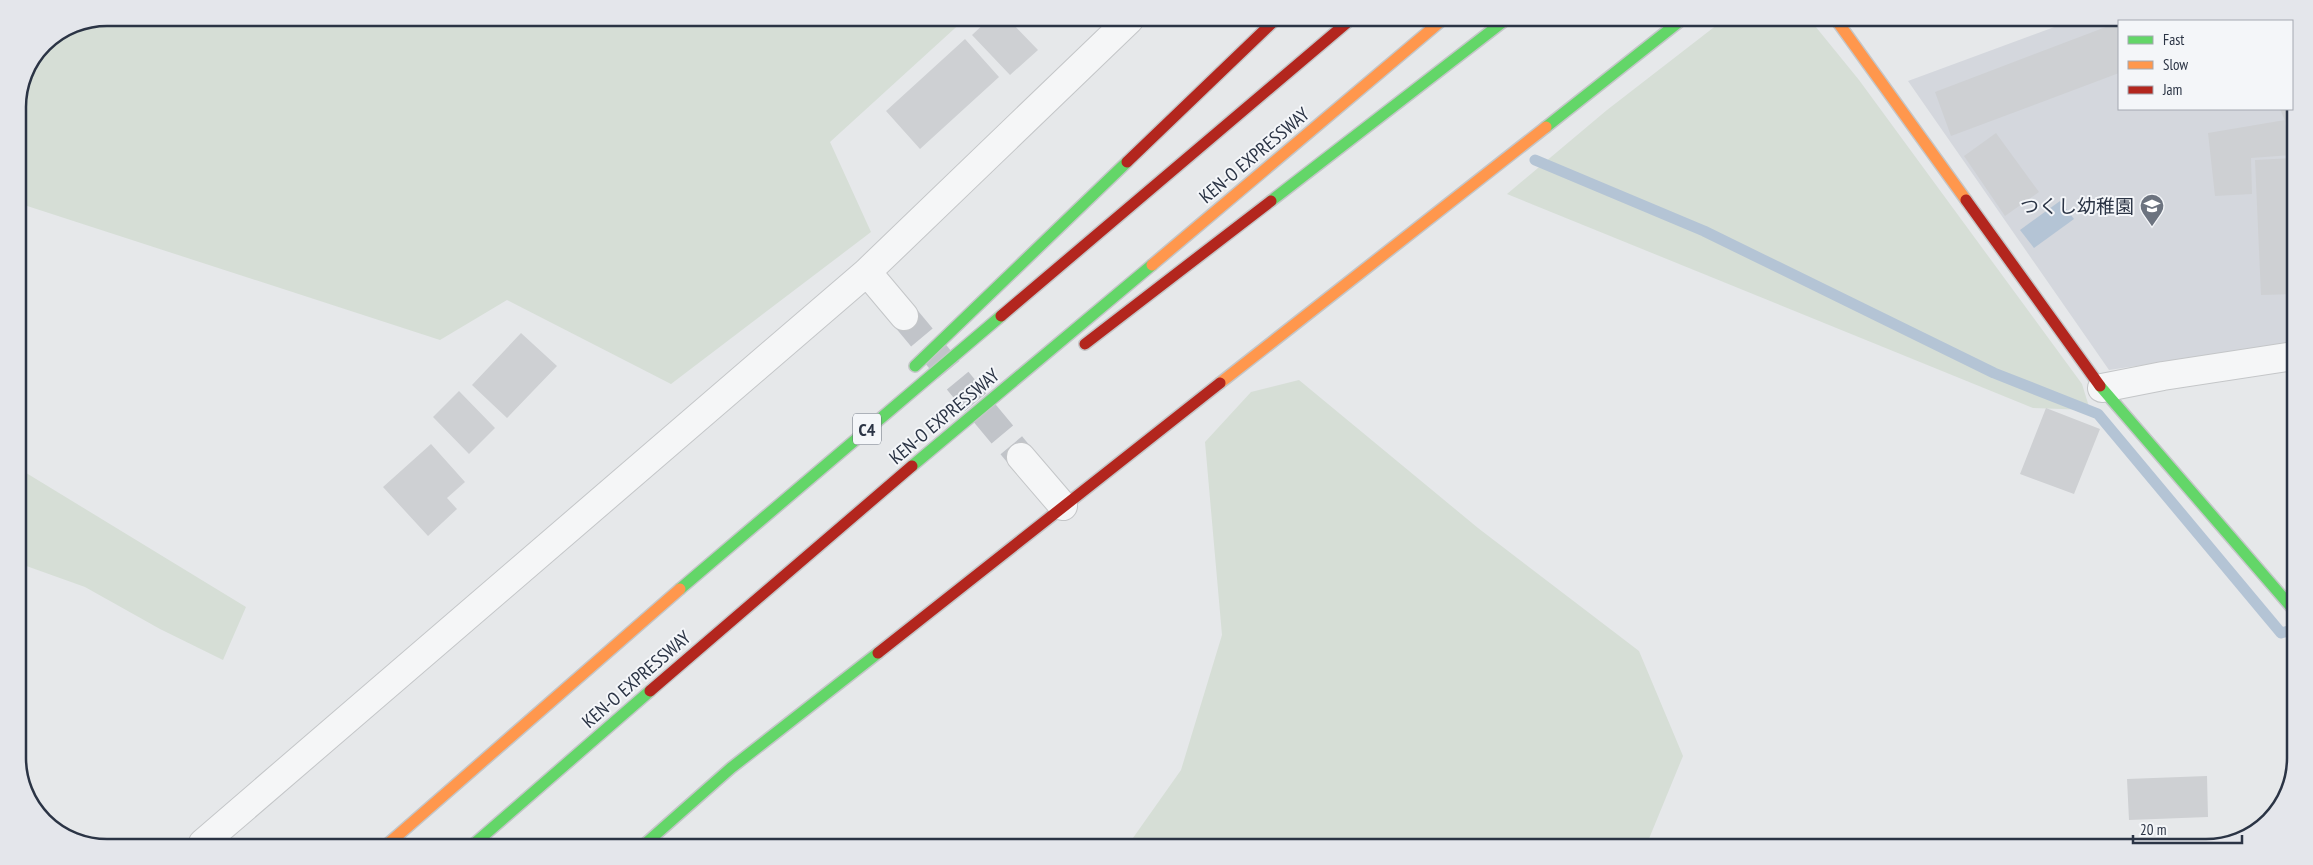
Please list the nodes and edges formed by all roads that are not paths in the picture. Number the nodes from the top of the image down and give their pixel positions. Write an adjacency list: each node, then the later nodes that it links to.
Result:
1 (1123, 26): 8 (street)
2 (1268, 26): 12 (main road)
3 (1343, 26): 18 (main road, KEN-O EXPRESSWAY / C4)
4 (1434, 26): 19 (main road, KEN-O EXPRESSWAY)
5 (1498, 26): 10 (main road)
6 (1674, 26): 17 (main road)
7 (1840, 26): 13 (main road)
8 (867, 272): 9 (street); 21 (street)
9 (904, 316)
10 (1078, 349)
11 (2287, 357): 13 (street)
12 (907, 374)
13 (2102, 388): 20 (main road)
14 (858, 422): 18 (main road)
15 (984, 422): 19 (main road)
16 (1022, 457): 17 (street)
17 (1063, 506): 24 (main road)
18 (729, 546): 22 (main road, KEN-O EXPRESSWAY / C4)
19 (763, 592): 23 (main road, KEN-O EXPRESSWAY)
20 (2287, 602)
21 (208, 839)
22 (394, 839)
23 (480, 839)
24 (651, 839)

